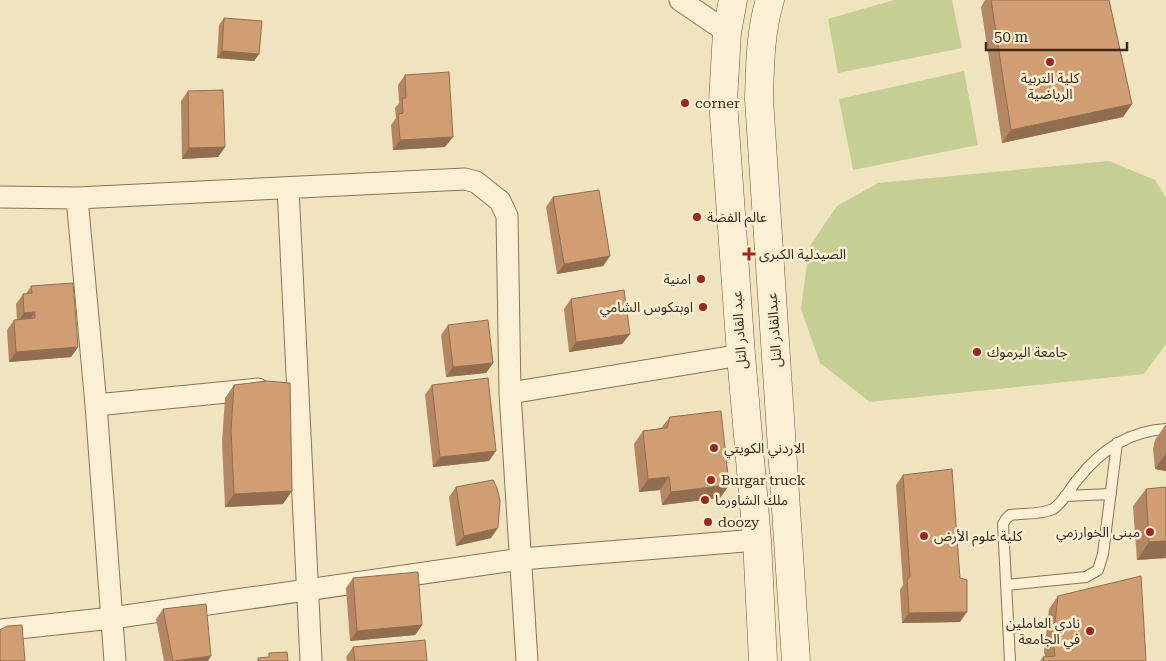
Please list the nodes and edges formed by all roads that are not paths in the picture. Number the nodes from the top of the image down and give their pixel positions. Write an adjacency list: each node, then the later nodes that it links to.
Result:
1 (680, 0): 4 (street)
2 (733, 0): 4 (main road, عبد القادر التل)
3 (771, 5): 26 (main road, عبدالقادر التل)
4 (727, 32): 8 (main road, عبد القادر التل)
5 (288, 188): 7 (street); 9 (street); 10 (street)
6 (0, 197): 7 (street)
7 (77, 198): 11 (street)
8 (741, 355): 10 (street); 16 (main road, عبد القادر التل)
9 (298, 385): 11 (street); 19 (street)
10 (510, 393): 17 (street)
11 (96, 405): 20 (street)
12 (1166, 429): 13 (lane)
13 (1117, 443): 14 (lane); 15 (lane)
14 (1111, 494): 15 (lane); 18 (lane)
15 (1065, 496): 18 (lane)
16 (757, 540): 17 (street); 25 (main road, عبد القادر التل)
17 (521, 559): 19 (street); 24 (street)
18 (1007, 585): 27 (lane)
19 (307, 590): 20 (street); 23 (street)
20 (112, 618): 21 (street); 22 (street)
21 (0, 630)
22 (115, 661)
23 (311, 661)
24 (528, 661)
25 (763, 661)
26 (796, 661)
27 (1010, 661)

